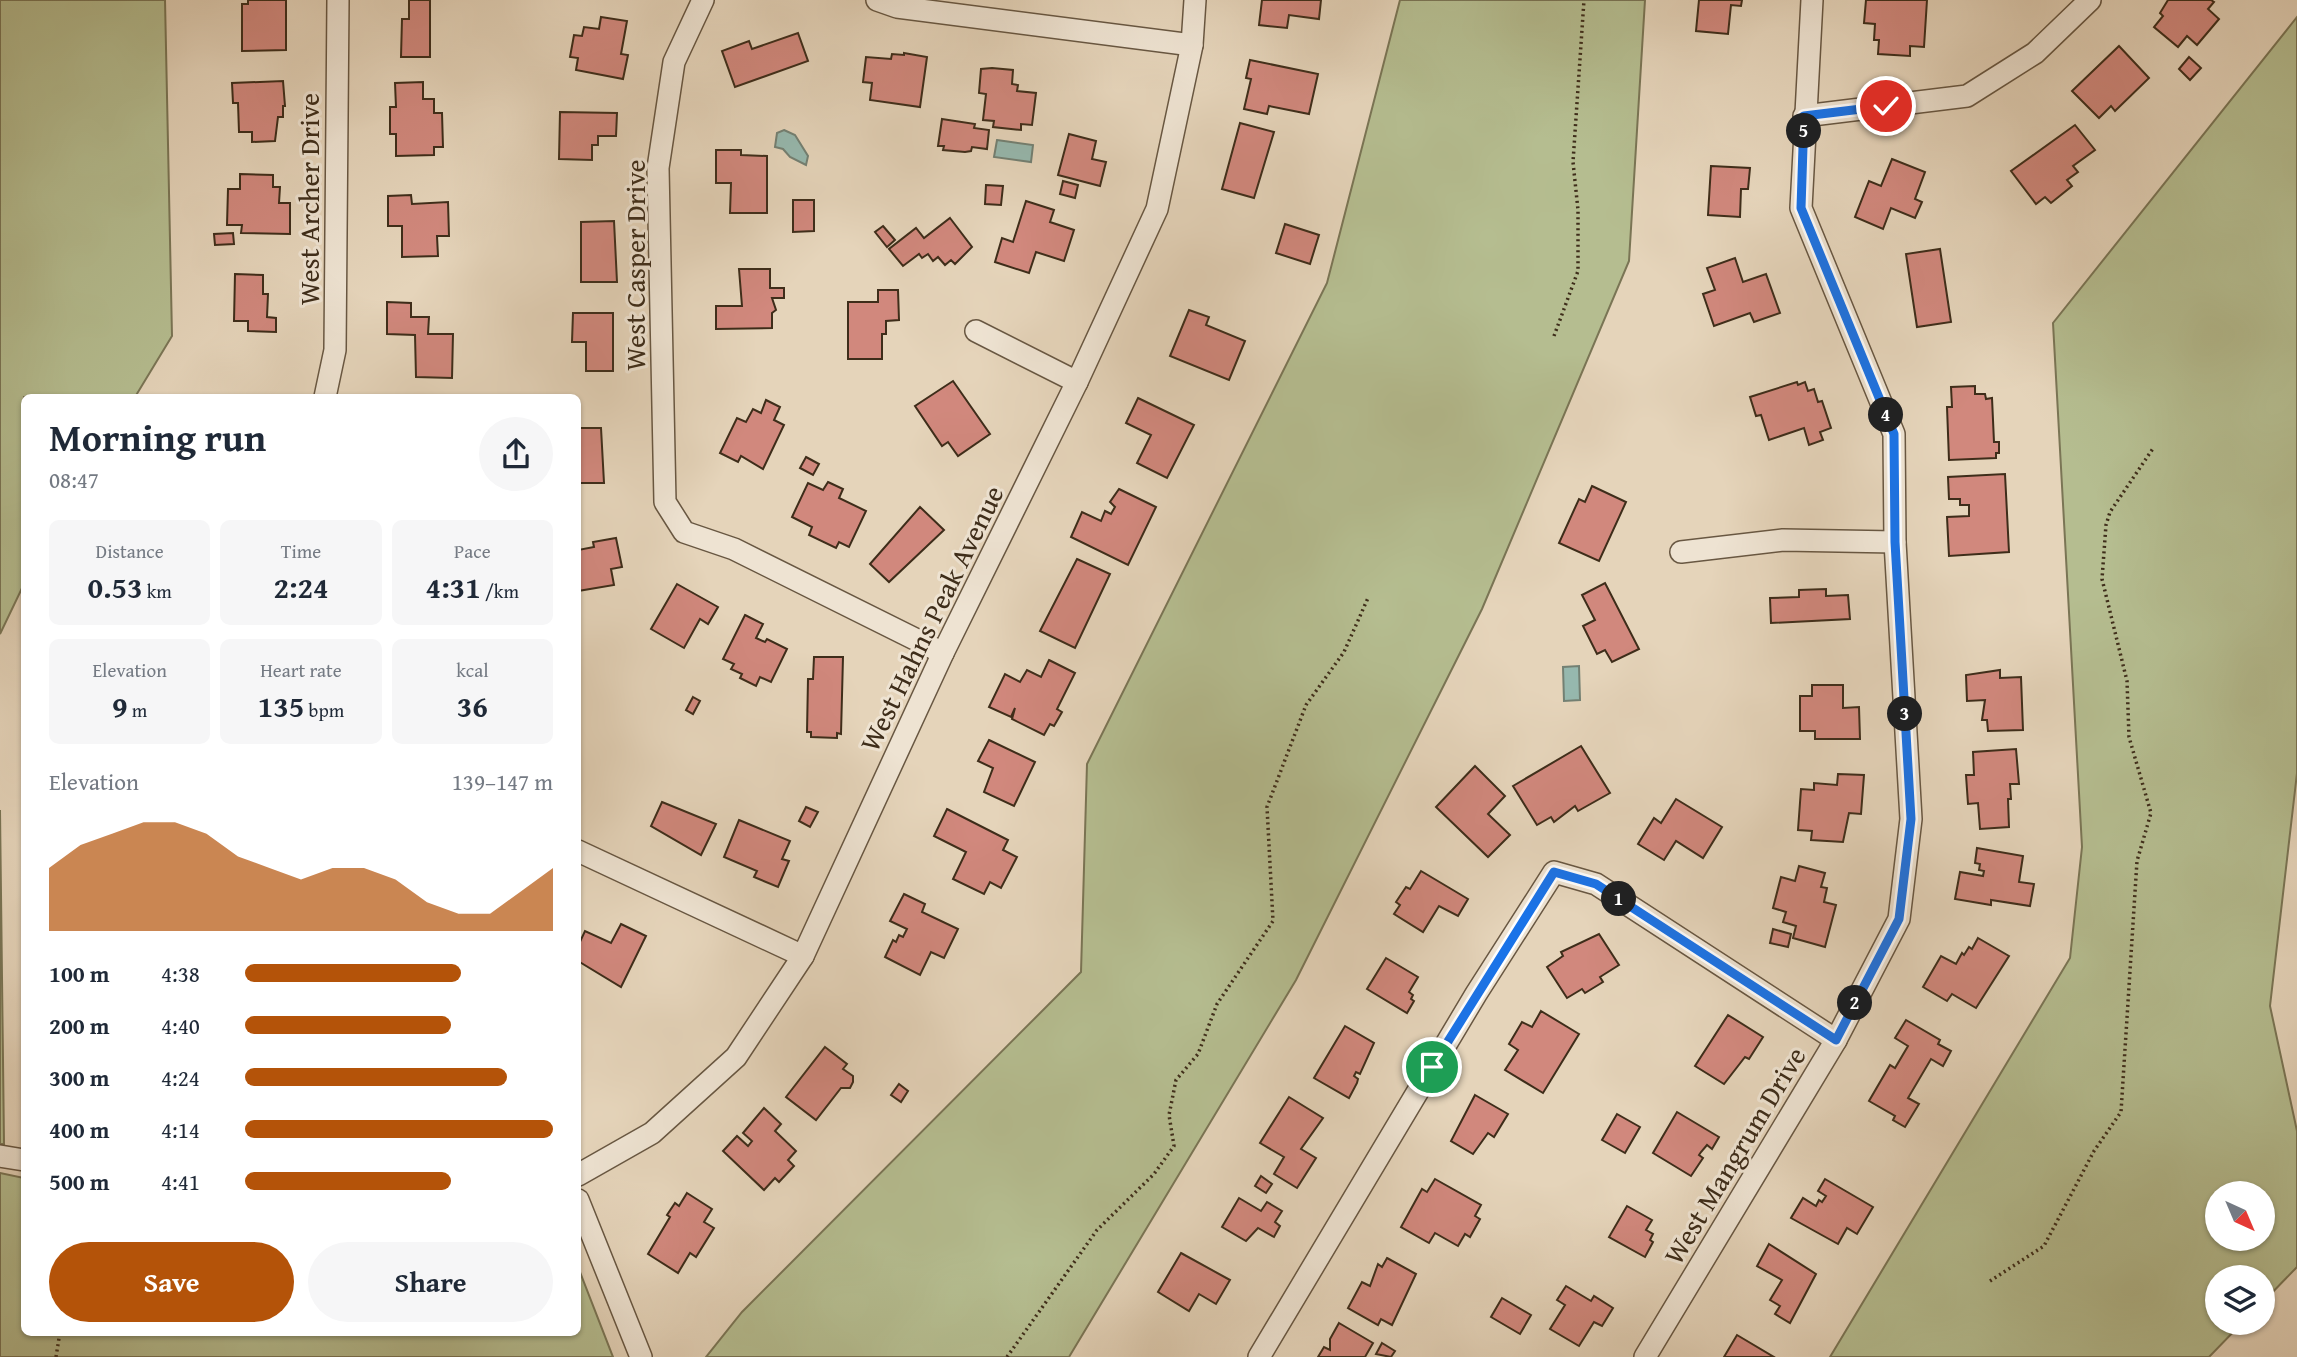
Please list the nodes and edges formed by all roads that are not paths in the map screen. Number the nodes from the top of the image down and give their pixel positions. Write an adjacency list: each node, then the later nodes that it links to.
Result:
1 (338, 0): 11 (street, West Archer Drive)
2 (703, 0): 14 (street, West Casper Drive)
3 (877, 0): 7 (street)
4 (1195, 0): 7 (street, West Hahns Peak Avenue)
5 (1812, 0): 8 (street, West Mangrum Drive)
6 (2090, 0): 8 (street)
7 (1192, 45): 10 (street, West Hahns Peak Avenue)
8 (1804, 116): 12 (street, West Mangrum Drive)
9 (976, 331): 10 (street)
10 (1077, 382): 14 (street, West Hahns Peak Avenue)
11 (325, 394)
12 (1895, 542): 13 (street); 17 (street, West Mangrum Drive)
13 (1681, 552)
14 (943, 653): 16 (street, West Hahns Peak Avenue)
15 (581, 852): 16 (street)
16 (803, 956): 20 (street, West Hahns Peak Avenue)
17 (1836, 1040): 23 (street); 24 (street, West Mangrum Drive)
18 (0, 1156): 19 (street)
19 (21, 1160)
20 (581, 1173)
21 (581, 1207): 22 (street)
22 (641, 1357)
23 (1259, 1357)
24 (1645, 1357)

